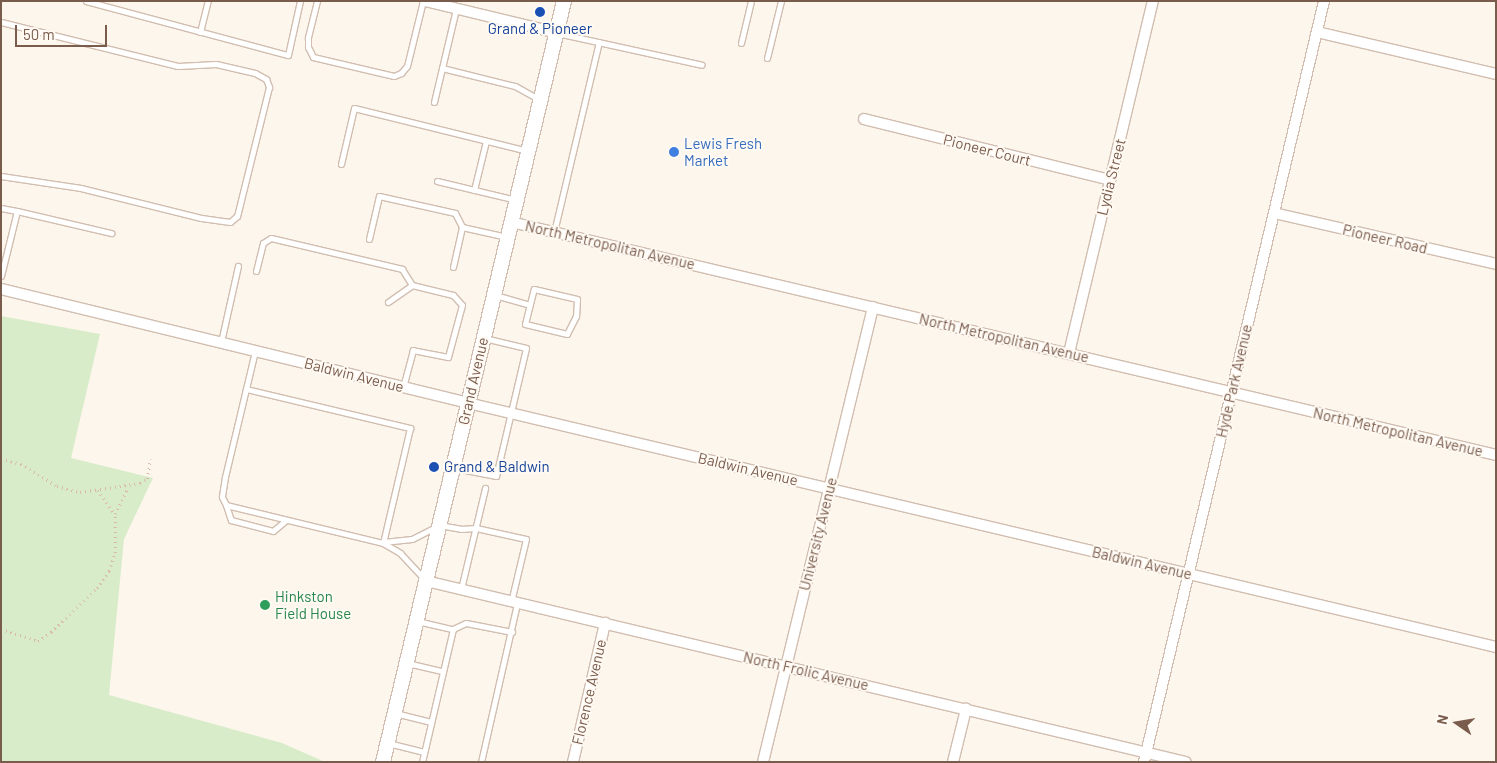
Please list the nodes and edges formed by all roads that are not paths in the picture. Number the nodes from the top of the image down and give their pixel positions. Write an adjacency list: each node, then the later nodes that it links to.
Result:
1 (86, 1): 12 (lane)
2 (113, 1): 12 (lane)
3 (208, 1): 15 (lane)
4 (300, 1): 15 (lane)
5 (317, 1): 6 (lane)
6 (424, 1): 13 (street)
7 (564, 1): 17 (main road, Grand Avenue)
8 (751, 1): 19 (lane)
9 (781, 1): 20 (lane)
10 (1153, 1): 31 (street, Lydia Street)
11 (1324, 1): 16 (street, Hyde Park Avenue)
12 (112, 8): 15 (lane)
13 (456, 9): 17 (street); 22 (lane)
14 (1, 22): 30 (lane)
15 (200, 32)
16 (1317, 32): 23 (street); 37 (street, Hyde Park Avenue)
17 (557, 33): 18 (lane); 24 (main road, Grand Avenue)
18 (599, 42): 21 (lane); 40 (lane)
19 (741, 43)
20 (767, 58)
21 (702, 65)
22 (442, 68): 24 (lane); 25 (lane)
23 (1496, 74)
24 (540, 100): 28 (main road, Grand Avenue)
25 (434, 102)
26 (864, 120): 31 (street, Pioneer Court)
27 (486, 141): 28 (lane); 29 (lane); 33 (lane)
28 (528, 151): 34 (main road, Grand Avenue)
29 (341, 164)
30 (1, 176)
31 (1110, 180): 58 (street, Lydia Street)
32 (437, 181): 33 (lane)
33 (474, 190): 34 (lane)
34 (516, 200): 38 (main road, Grand Avenue)
35 (1, 208): 36 (lane)
36 (17, 211): 41 (lane); 48 (lane)
37 (1274, 213): 44 (street, Pioneer Road); 61 (street, Hyde Park Avenue)
38 (512, 222): 40 (street, North Metropolitan Avenue); 42 (main road, Grand Avenue)
39 (462, 227): 42 (lane); 43 (lane); 46 (lane)
40 (554, 232): 54 (street, North Metropolitan Avenue)
41 (111, 233)
42 (508, 237): 51 (main road, Grand Avenue)
43 (369, 239)
44 (1496, 264)
45 (238, 266): 56 (lane)
46 (452, 267)
47 (256, 270): 49 (lane)
48 (1, 276)
49 (412, 285): 52 (lane); 59 (lane)
50 (1, 289): 56 (street, Baldwin Avenue)
51 (494, 295): 53 (lane); 55 (main road, Grand Avenue)
52 (388, 302)
53 (530, 305): 53 (lane)
54 (873, 307): 58 (street, North Metropolitan Avenue); 67 (street, University Avenue)
55 (484, 338): 62 (main road, Grand Avenue); 63 (lane)
56 (221, 342): 57 (street, Baldwin Avenue)
57 (255, 351): 59 (street, Baldwin Avenue); 60 (lane)
58 (1069, 353): 61 (street, North Metropolitan Avenue)
59 (403, 387): 62 (street, Baldwin Avenue)
60 (246, 389): 68 (lane); 72 (lane)
61 (1232, 392): 64 (street, North Metropolitan Avenue); 73 (street, Hyde Park Avenue)
62 (468, 403): 63 (street, Baldwin Avenue); 65 (main road, Grand Avenue)
63 (511, 413): 65 (lane); 67 (street, Baldwin Avenue)
64 (1496, 455)
65 (453, 468): 70 (main road, Grand Avenue)
66 (485, 488): 71 (lane)
67 (829, 488): 73 (street, Baldwin Avenue); 83 (street, University Avenue)
68 (226, 505): 69 (lane); 69 (lane)
69 (286, 520): 72 (lane)
70 (439, 525): 71 (lane); 72 (lane); 74 (main road, Grand Avenue)
71 (476, 528): 75 (lane); 76 (lane)
72 (382, 542): 74 (lane)
73 (1188, 574): 81 (street, Baldwin Avenue); 90 (street, Hyde Park Avenue)
74 (426, 581): 75 (street, North Frolic Avenue); 77 (main road, Grand Avenue)
75 (461, 590): 76 (street, North Frolic Avenue)
76 (514, 603): 78 (street, North Frolic Avenue); 80 (lane)
77 (416, 620): 79 (lane); 82 (main road, Grand Avenue)
78 (606, 623): 83 (street, North Frolic Avenue); 94 (street, Florence Avenue)
79 (453, 629): 80 (lane); 84 (lane)
80 (512, 632): 93 (lane)
81 (1496, 647)
82 (406, 663): 84 (lane); 86 (main road, Grand Avenue)
83 (786, 666): 85 (street, North Frolic Avenue); 95 (street, University Avenue)
84 (443, 672): 87 (lane)
85 (966, 709): 90 (street, North Frolic Avenue); 96 (street)
86 (394, 713): 87 (lane); 88 (main road, Grand Avenue)
87 (431, 722): 89 (lane)
88 (387, 743): 89 (lane); 91 (main road, Grand Avenue)
89 (424, 752): 92 (lane)
90 (1145, 757): 97 (street, North Frolic Avenue)
91 (383, 762)
92 (422, 762)
93 (481, 762)
94 (572, 762)
95 (763, 762)
96 (953, 762)
97 (1186, 762)

